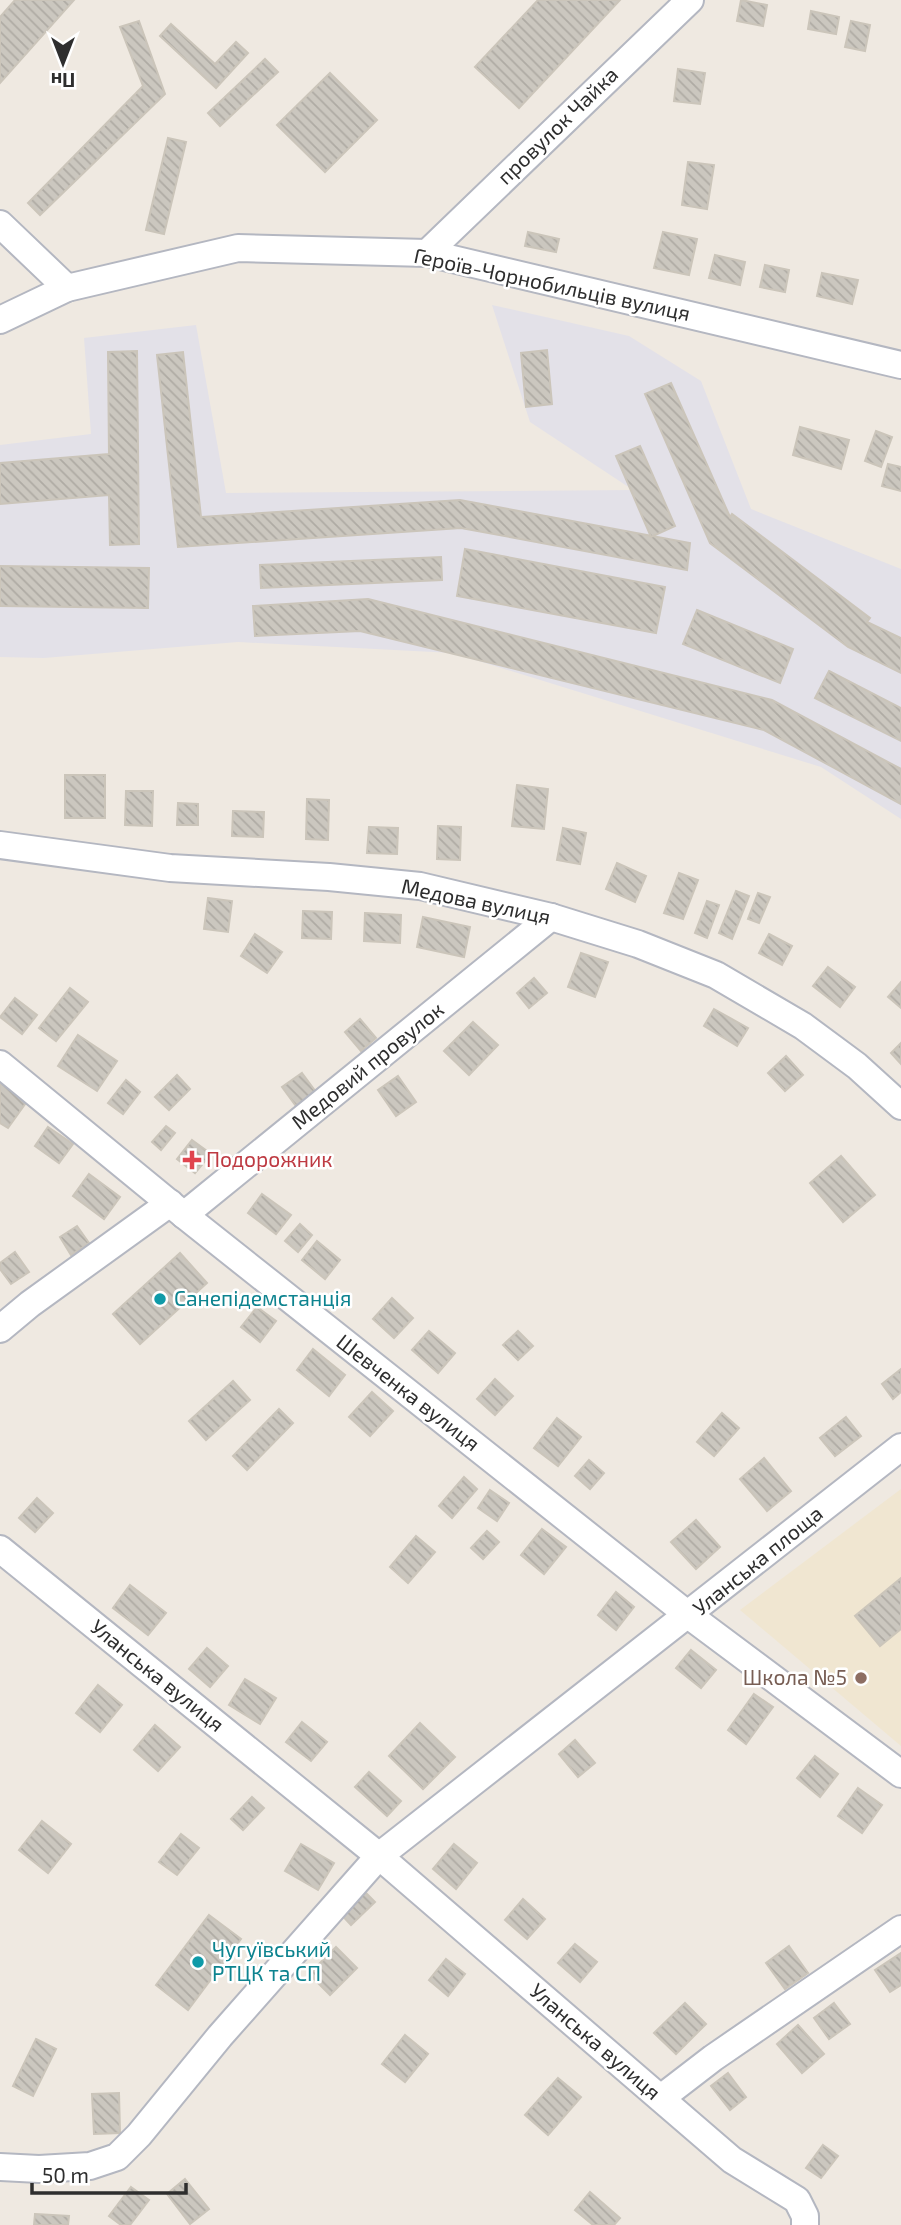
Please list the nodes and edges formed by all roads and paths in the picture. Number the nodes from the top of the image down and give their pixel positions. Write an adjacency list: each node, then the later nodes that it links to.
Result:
1 (690, 0): 3 (street, провулок Чайка)
2 (0, 224): 4 (street)
3 (427, 253): 4 (street, Героїв-Чорнобильців вулиця); 6 (street, Героїв-Чорнобильців вулиця)
4 (67, 288): 5 (street, Героїв-Чорнобильців вулиця)
5 (0, 320)
6 (901, 365)
7 (0, 845): 8 (street, Медова вулиця)
8 (551, 917): 10 (street, Медова вулиця); 11 (street, Медовий провулок)
9 (0, 1064): 11 (street, Шевченка вулиця)
10 (901, 1106)
11 (177, 1209): 12 (street, Медовий провулок); 15 (street, Шевченка вулиця)
12 (0, 1329)
13 (901, 1447): 15 (street, Уланська площа)
14 (0, 1549): 17 (street, Уланська вулиця)
15 (687, 1614): 16 (street, Уланська площа); 17 (street)
16 (901, 1773)
17 (379, 1856): 19 (street, Уланська вулиця); 20 (street)
18 (901, 1929): 19 (street)
19 (660, 2098): 21 (street, Уланська вулиця)
20 (0, 2167)
21 (806, 2225)

